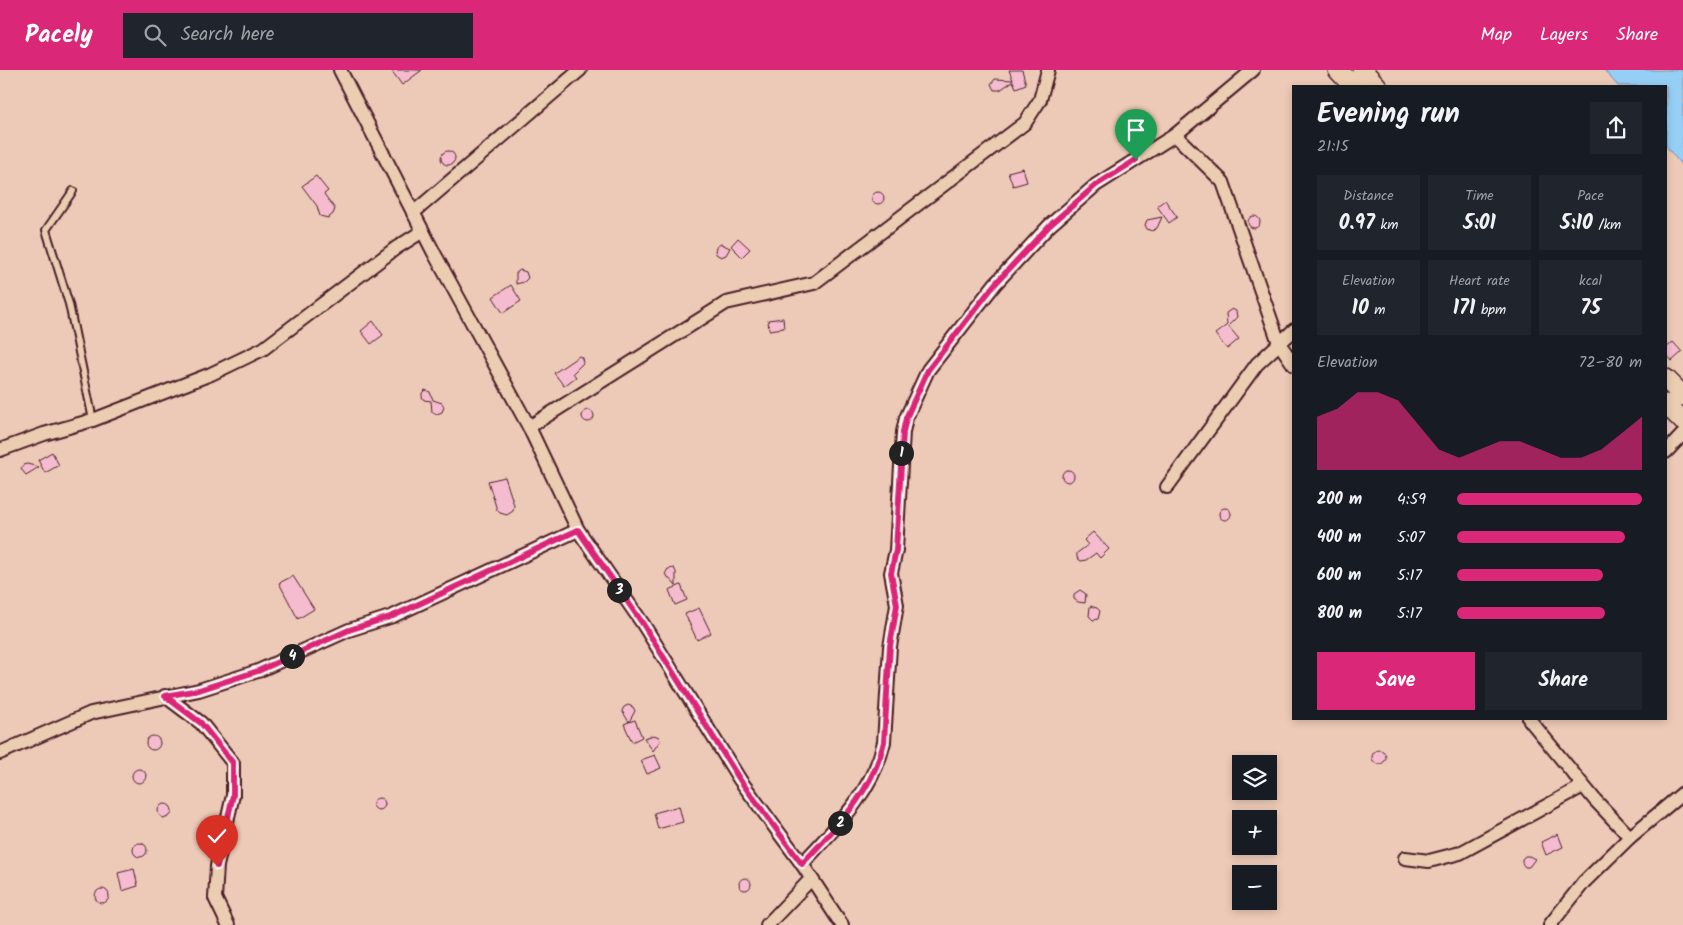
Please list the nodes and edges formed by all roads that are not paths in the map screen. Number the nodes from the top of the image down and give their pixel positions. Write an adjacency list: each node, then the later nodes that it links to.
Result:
1 (340, 70): 11 (street)
2 (580, 70): 11 (street)
3 (1048, 70): 21 (street)
4 (1253, 70): 9 (street)
5 (1338, 70): 7 (main road)
6 (1362, 70): 8 (main road)
7 (1352, 85)
8 (1376, 85)
9 (1175, 135): 14 (street); 34 (street)
10 (73, 191): 19 (lane)
11 (413, 213): 12 (street)
12 (423, 231): 19 (street); 21 (street)
13 (1292, 332): 14 (street)
14 (1280, 344): 15 (street); 25 (street)
15 (1292, 362)
16 (1667, 380): 17 (main road)
17 (1683, 396)
18 (1667, 405): 20 (main road)
19 (93, 420): 23 (street)
20 (1683, 421)
21 (529, 427): 26 (street)
22 (1683, 434): 24 (street)
23 (0, 450)
24 (1667, 451)
25 (1166, 487)
26 (578, 530): 27 (street); 34 (street)
27 (165, 696): 29 (street); 36 (street)
28 (1530, 720): 30 (street)
29 (0, 753)
30 (1583, 786): 32 (street); 33 (street)
31 (1683, 793): 32 (street)
32 (1630, 837): 39 (street)
33 (1405, 858)
34 (802, 864): 35 (street)
35 (811, 879): 37 (street); 38 (street)
36 (228, 925)
37 (767, 925)
38 (842, 925)
39 (1550, 925)

